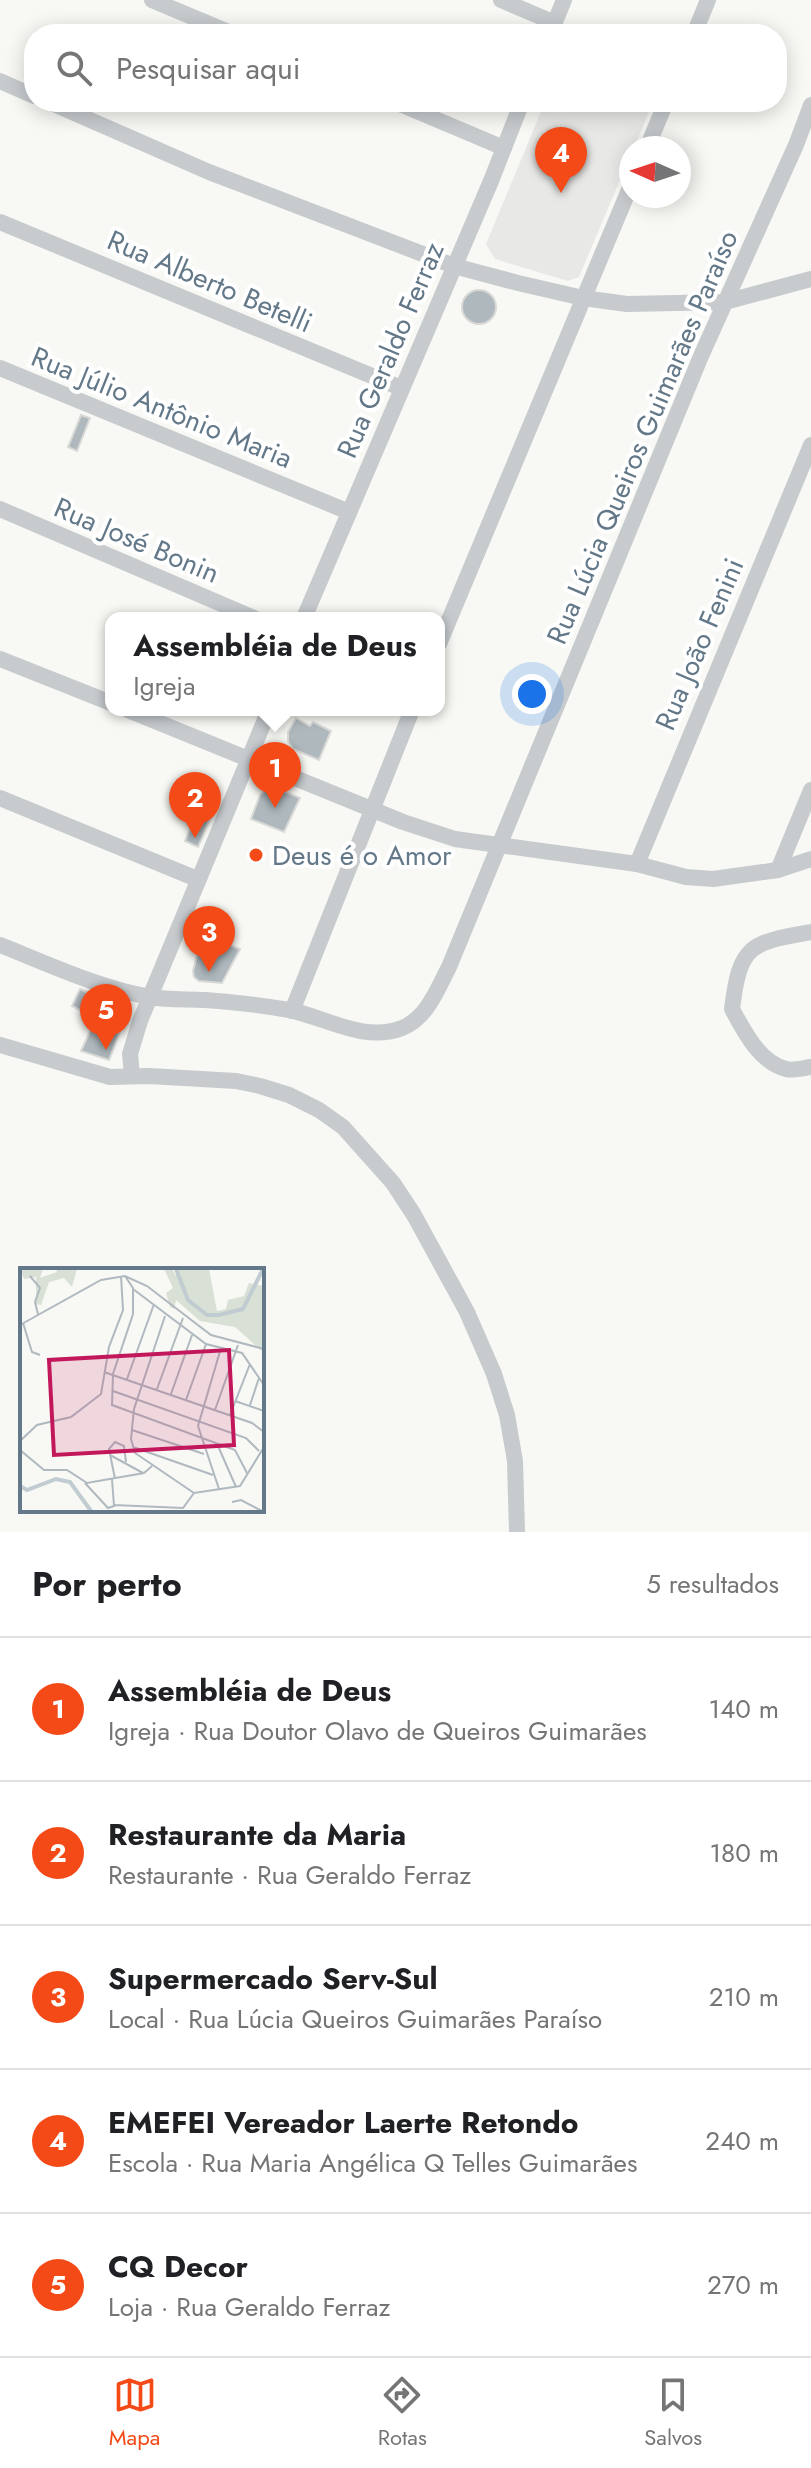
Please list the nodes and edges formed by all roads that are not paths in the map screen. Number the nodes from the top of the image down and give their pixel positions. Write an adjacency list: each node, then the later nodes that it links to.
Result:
1 (152, 0): 5 (street)
2 (501, 0): 6 (street)
3 (564, 0): 7 (street)
4 (708, 0): 8 (street)
5 (209, 24)
6 (545, 24)
7 (554, 24)
8 (698, 24)
9 (0, 81): 10 (street)
10 (24, 92)
11 (811, 105): 17 (street, Rua Lúcia Queiros Guimarães Paraíso)
12 (72, 112): 21 (street)
13 (419, 112): 18 (street)
14 (518, 112): 18 (street, Rua Geraldo Ferraz)
15 (662, 112): 16 (street)
16 (652, 136)
17 (804, 143): 24 (street, Rua Lúcia Queiros Guimarães Paraíso)
18 (504, 148): 21 (street, Rua Geraldo Ferraz)
19 (621, 208): 23 (street)
20 (0, 222): 26 (street, Rua Alberto Betelli)
21 (454, 266): 23 (street); 26 (street, Rua Geraldo Ferraz)
22 (811, 279): 24 (street)
23 (583, 298): 24 (street); 32 (street)
24 (725, 302): 42 (street, Rua Lúcia Queiros Guimarães Paraíso)
25 (0, 368): 29 (street, Rua Júlio Antônio Maria)
26 (401, 388): 29 (street, Rua Geraldo Ferraz)
27 (811, 445): 44 (street, Rua João Fenini)
28 (0, 509): 30 (street, Rua José Bonin)
29 (349, 512): 31 (street, Rua Geraldo Ferraz)
30 (240, 612)
31 (307, 612)
32 (445, 630)
33 (0, 659): 34 (street)
34 (105, 701)
35 (143, 716): 38 (street)
36 (267, 716): 38 (street)
37 (409, 716): 41 (street)
38 (250, 758): 41 (street); 46 (street)
39 (811, 790): 45 (street)
40 (0, 798): 46 (street)
41 (370, 809): 42 (street); 50 (street)
42 (500, 846): 44 (street); 50 (street, Rua Lúcia Queiros Guimarães Paraíso)
43 (811, 859): 45 (street)
44 (637, 864): 45 (street)
45 (778, 870)
46 (197, 879): 49 (street)
47 (811, 932): 52 (street)
48 (0, 945): 49 (street, Rua Lúcia Queiros Guimarães Paraíso)
49 (150, 997): 50 (street, Rua Lúcia Queiros Guimarães Paraíso); 53 (street)
50 (292, 1011)
51 (0, 1045): 53 (street)
52 (811, 1067)
53 (132, 1076): 54 (street)
54 (517, 1532)

